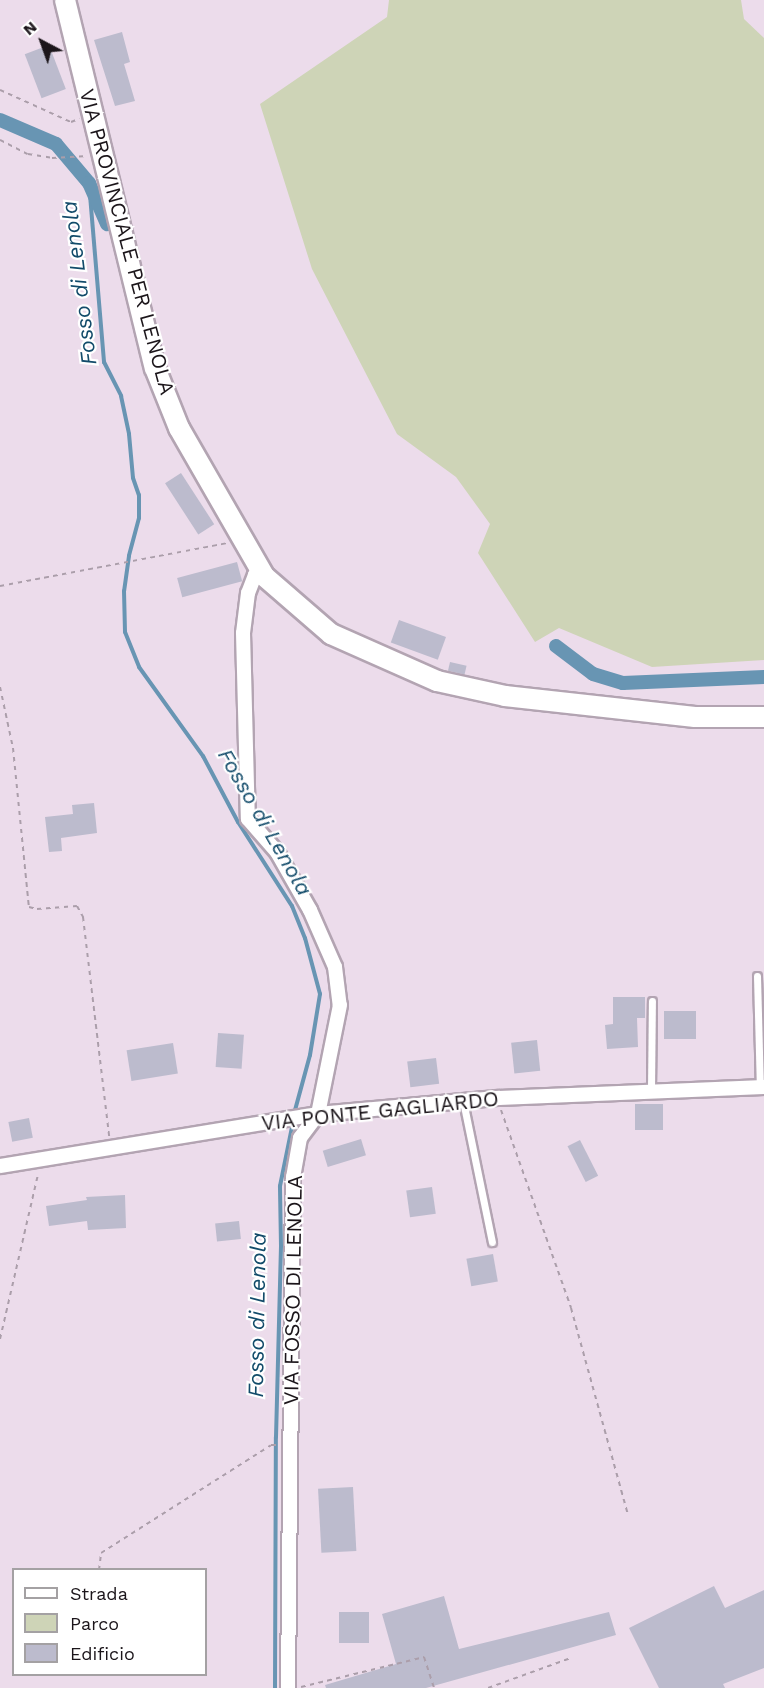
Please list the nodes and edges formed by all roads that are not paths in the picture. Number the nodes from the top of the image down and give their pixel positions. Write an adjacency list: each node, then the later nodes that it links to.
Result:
1 (65, 0): 2 (main road, VIA PROVINCIALE PER LENOLA)
2 (261, 570): 3 (main road, VIA PROVINCIALE PER LENOLA); 9 (street, VIA FOSSO DI LENOLA)
3 (764, 717)
4 (757, 976): 6 (lane)
5 (652, 1001): 7 (lane)
6 (762, 1087): 7 (street, VIA PONTE GAGLIARDO)
7 (651, 1090): 8 (street, VIA PONTE GAGLIARDO)
8 (463, 1101): 9 (street, VIA PONTE GAGLIARDO); 11 (lane)
9 (318, 1114): 10 (street, VIA PONTE GAGLIARDO); 12 (street, VIA FOSSO DI LENOLA)
10 (0, 1166)
11 (492, 1242)
12 (288, 1688)

